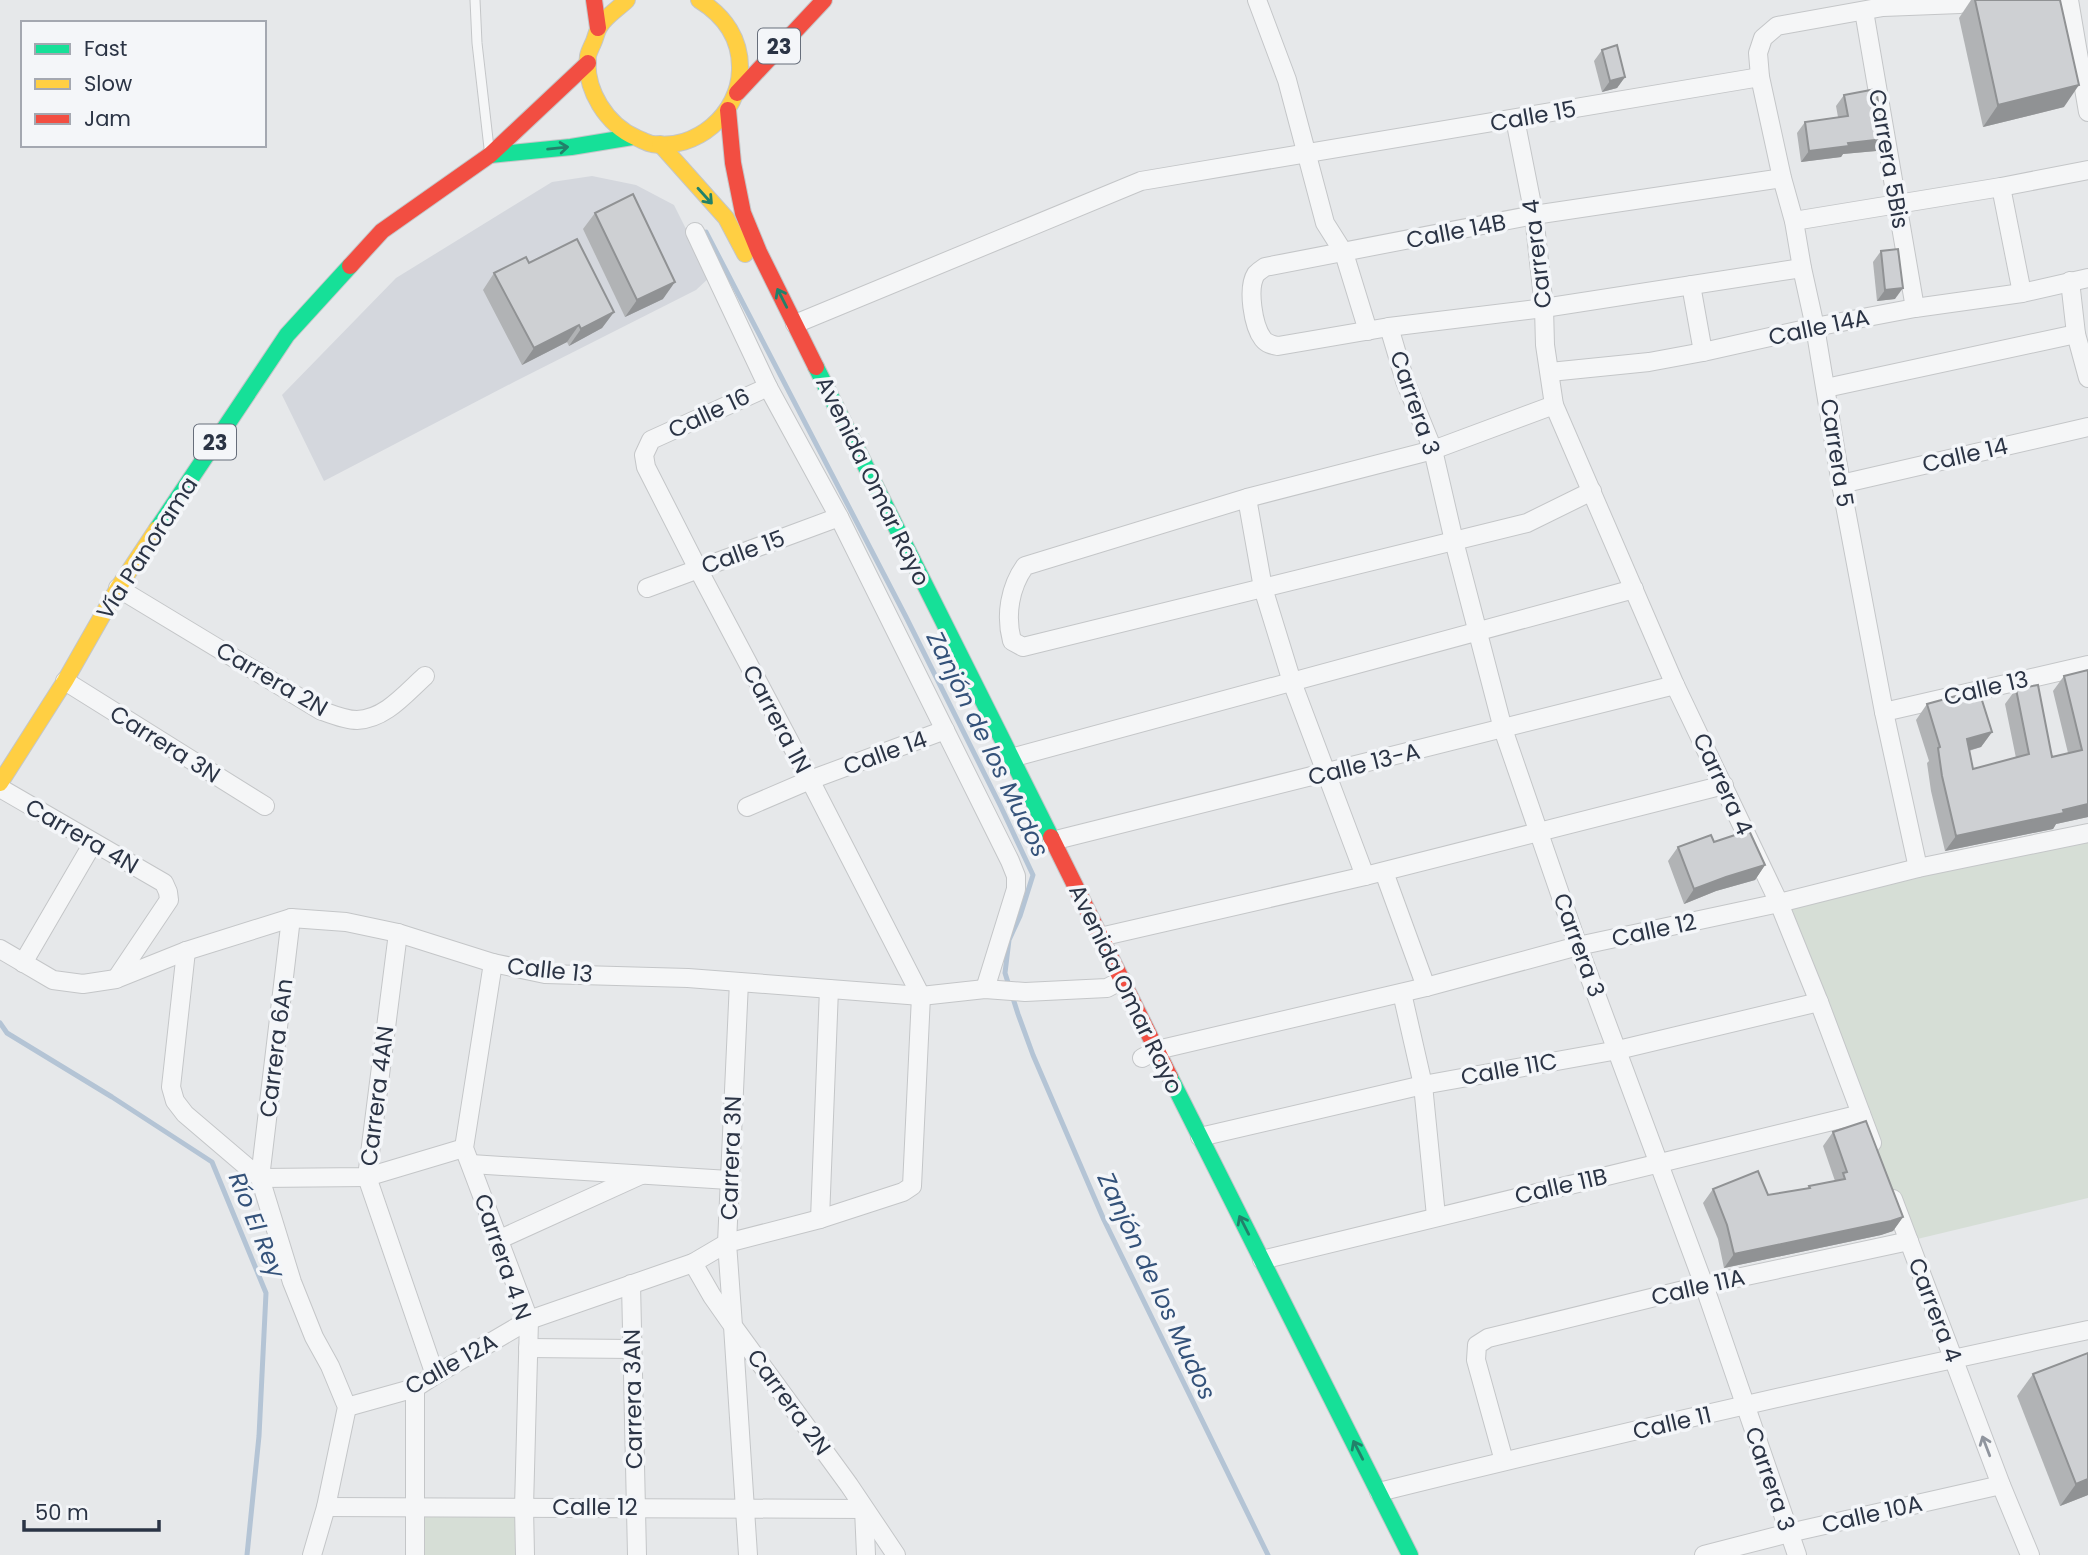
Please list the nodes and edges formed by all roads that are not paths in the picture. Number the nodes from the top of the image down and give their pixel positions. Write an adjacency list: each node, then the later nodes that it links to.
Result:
1 (475, 0): 20 (lane)
2 (594, 0): 10 (street)
3 (627, 0): 10 (street, 23)
4 (699, 0): 13 (street, 23)
5 (824, 0): 13 (street, 23)
6 (1257, 0): 19 (street, Carrera 3)
7 (1981, 0): 9 (street)
8 (2069, 0): 15 (street)
9 (1864, 11): 12 (street, Carrera 5); 24 (street, Carrera 5Bis)
10 (598, 28): 11 (street, 23)
11 (588, 63): 17 (street, 23); 20 (street, Vía Panorama / 23)
12 (1760, 76): 16 (street, Calle 15); 22 (street, Carrera 5)
13 (737, 93): 14 (street, 23)
14 (728, 110): 18 (street, 23); 35 (street, Avenida Omar Rayo, one-way to 14)
15 (2088, 112)
16 (1515, 119): 19 (street, Calle 15); 25 (street, Carrera 4)
17 (632, 137): 18 (street, 23); 20 (street, Vía Panorama / 23, one-way to 17)
18 (660, 144): 65 (street, Avenida Omar Rayo, one-way to 65)
19 (1306, 153): 28 (street, Carrera 3); 35 (street, Calle 15)
20 (490, 155): 55 (street, Vía Panorama / 23)
21 (2088, 170): 23 (street)
22 (1782, 178): 25 (street, Calle 14B); 26 (street, Carrera 5)
23 (2001, 187): 24 (street); 32 (street)
24 (1897, 204): 26 (street); 34 (street, Carrera 5Bis)
25 (1534, 215): 28 (street, Calle 14B); 33 (street, Carrera 4)
26 (1794, 221): 29 (street, Carrera 5)
27 (695, 232): 43 (street)
28 (1344, 253): 38 (street, Carrera 3); 38 (street, Calle 14B)
29 (1802, 268): 31 (street); 37 (street, Carrera 5)
30 (2079, 280): 32 (street, Calle 14A); 39 (street)
31 (1690, 285): 33 (street); 40 (street)
32 (2022, 293): 34 (street, Calle 14A)
33 (1544, 308): 36 (street); 41 (street, Carrera 4)
34 (1915, 308): 37 (street, Calle 14A)
35 (795, 324): 69 (street, Avenida Omar Rayo)
36 (1389, 327): 38 (street); 48 (street, Carrera 3)
37 (1815, 327): 40 (street, Calle 14A); 44 (street, Carrera 5)
38 (1368, 331)
39 (2076, 334): 42 (street); 44 (street)
40 (1703, 352): 41 (street, Calle 14A)
41 (1550, 372): 45 (street, Carrera 4)
42 (2088, 378)
43 (768, 387): 47 (street, Calle 16); 52 (street)
44 (1826, 388): 49 (street, Carrera 5)
45 (1554, 405): 48 (street); 50 (street, Carrera 4)
46 (2088, 427): 49 (street, Calle 14)
47 (650, 440): 54 (street, Carrera 1N)
48 (1433, 450): 51 (street); 53 (street, Carrera 3)
49 (1841, 484): 66 (street, Carrera 5)
50 (1592, 491): 53 (street); 58 (street, Carrera 4)
51 (1247, 498): 57 (street); 57 (street)
52 (839, 517): 54 (street, Calle 15); 68 (street)
53 (1454, 541): 57 (street); 59 (street, Carrera 3)
54 (698, 569): 56 (street, Calle 15); 71 (street, Carrera 1N)
55 (118, 588): 61 (street, Carrera 2N); 62 (street, Vía Panorama / 23)
56 (647, 588)
57 (1264, 588): 63 (street)
58 (1634, 589): 59 (street); 64 (street, Carrera 4)
59 (1478, 632): 63 (street); 67 (street, Carrera 3)
60 (2088, 665): 66 (street, Calle 13)
61 (425, 676)
62 (65, 681): 72 (street, Vía Panorama / 23); 74 (street, Carrera 3N)
63 (1292, 682): 69 (street); 70 (street)
64 (1675, 685): 67 (street, Calle 13-A); 73 (street, Carrera 4)
65 (967, 704)
66 (1884, 712): 80 (street, Carrera 5)
67 (1503, 729): 70 (street, Calle 13-A); 76 (street, Carrera 3)
68 (945, 730): 71 (street, Calle 14); 97 (street)
69 (1011, 758): 78 (street, Avenida Omar Rayo)
70 (1326, 773): 78 (street, Calle 13-A); 82 (street)
71 (810, 780): 75 (street, Calle 14); 99 (street, Carrera 1N)
72 (0, 785): 79 (street, Carrera 4N)
73 (1724, 785): 76 (street); 83 (street, Carrera 4)
74 (265, 806)
75 (747, 807)
76 (1538, 832): 81 (street); 87 (street, Carrera 3)
77 (2088, 833): 80 (street, Calle 12)
78 (1052, 841): 86 (street, Avenida Omar Rayo)
79 (93, 843): 90 (street); 92 (street, Carrera 4N)
80 (1918, 868): 83 (street, Calle 12)
81 (1384, 872): 82 (street); 95 (street)
82 (1365, 876): 86 (street)
83 (1779, 903): 87 (street, Calle 12); 100 (street, Carrera 4)
84 (291, 918): 85 (street, Calle 13); 89 (street, Calle 13); 110 (street, Carrera 6An)
85 (398, 933): 91 (street, Calle 13); 109 (street, Carrera 4AN)
86 (1100, 937): 94 (street, Avenida Omar Rayo)
87 (1578, 946): 95 (street, Calle 12); 101 (street, Carrera 3)
88 (0, 950): 90 (street, Calle 13)
89 (186, 951): 92 (street, Calle 13); 110 (street)
90 (23, 963): 92 (street, Calle 13)
91 (493, 963): 93 (street, Calle 13); 106 (street, Carrera 4 N)
92 (117, 979)
93 (739, 982): 96 (street, Calle 13); 111 (street, Carrera 3N)
94 (1110, 986): 97 (street, Calle 13); 102 (street, Avenida Omar Rayo)
95 (1426, 987): 98 (street, Calle 12)
96 (829, 989): 99 (street, Calle 13); 113 (street)
97 (985, 989): 99 (street, Calle 13)
98 (1402, 993): 102 (street, Calle 12); 103 (street)
99 (921, 996): 113 (street)
100 (1819, 1002): 101 (street, Calle 11C); 104 (street, Carrera 4)
101 (1618, 1050): 103 (street, Calle 11C); 107 (street, Carrera 3)
102 (1145, 1056): 105 (street, Avenida Omar Rayo)
103 (1423, 1085): 105 (street, Calle 11C); 112 (street)
104 (1861, 1114): 107 (street, Calle 11B); 115 (street, Carrera 4)
105 (1200, 1137): 117 (street, Avenida Omar Rayo, one-way to 105)
106 (467, 1156): 108 (street); 109 (street); 114 (street, Carrera 4 N)
107 (1659, 1163): 112 (street, Calle 11B); 121 (street, Carrera 3)
108 (643, 1174): 111 (street); 114 (street)
109 (367, 1177): 110 (street); 128 (street, Carrera 4AN)
110 (260, 1178): 131 (street)
111 (729, 1180): 116 (street, Carrera 3N)
112 (1436, 1216): 117 (street, Calle 11B)
113 (820, 1219): 116 (street)
114 (498, 1240): 122 (street, Carrera 4 N)
115 (1909, 1241): 121 (street, Calle 11A); 127 (street, Carrera 4)
116 (727, 1243): 118 (street, Carrera 3N); 123 (street, Carrera 2N)
117 (1262, 1260): 134 (street, Avenida Omar Rayo, one-way to 117)
118 (693, 1263): 120 (street, Carrera 3N); 123 (street)
119 (1255, 1281): 149 (street)
120 (631, 1284): 122 (street, Calle 12A); 126 (street, Carrera 3AN)
121 (1704, 1285): 130 (street, Carrera 3); 132 (street, Calle 11A)
122 (529, 1320): 125 (street, Carrera 4 N); 128 (street, Calle 12A)
123 (733, 1326): 139 (street); 140 (street, Carrera 2N)
124 (2088, 1330): 127 (street, Calle 11)
125 (528, 1348): 126 (street); 137 (street, Carrera 4 N)
126 (632, 1349): 138 (street, Carrera 3AN)
127 (1954, 1359): 130 (street, Calle 11); 133 (street, Carrera 4, one-way to 127)
128 (435, 1375): 129 (street, Calle 12A)
129 (415, 1388): 131 (street, Calle 12A); 135 (street)
130 (1746, 1406): 132 (street, Calle 11); 141 (street, Carrera 3)
131 (348, 1407): 136 (street)
132 (1504, 1461): 134 (street, Calle 11)
133 (2001, 1485): 141 (street, Calle 10A); 153 (street, Carrera 4)
134 (1379, 1492): 150 (street, Avenida Omar Rayo)
135 (414, 1506): 136 (street, Calle 12); 137 (street, Calle 12); 143 (street)
136 (326, 1507): 142 (street)
137 (524, 1507): 138 (street, Calle 12); 144 (street, Carrera 4 N)
138 (636, 1507): 139 (street, Calle 12); 145 (street, Carrera 3AN)
139 (746, 1508): 140 (street, Calle 12); 146 (street)
140 (864, 1509): 147 (street); 148 (street)
141 (1789, 1533): 151 (street, Calle 10A); 152 (street, Carrera 3)
142 (312, 1555)
143 (415, 1555)
144 (525, 1555)
145 (637, 1555)
146 (748, 1555)
147 (866, 1555)
148 (896, 1555)
149 (1394, 1555)
150 (1410, 1555)
151 (1704, 1555)
152 (1797, 1555)
153 (2030, 1555)

